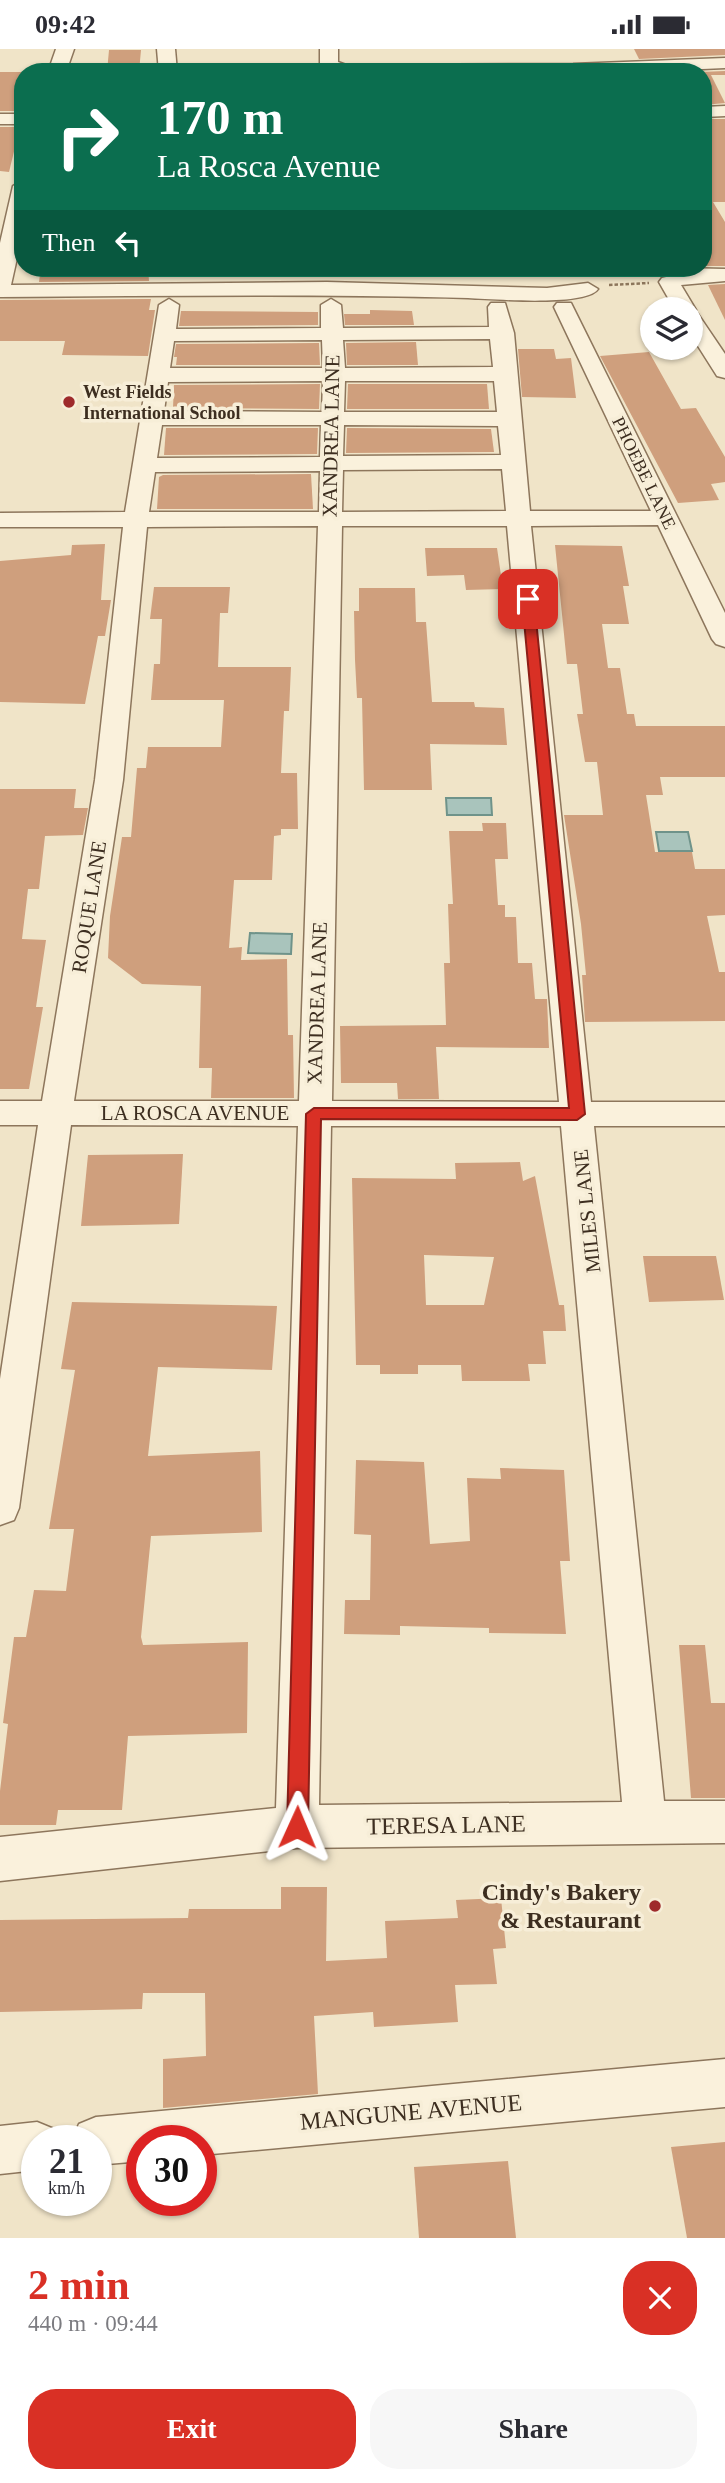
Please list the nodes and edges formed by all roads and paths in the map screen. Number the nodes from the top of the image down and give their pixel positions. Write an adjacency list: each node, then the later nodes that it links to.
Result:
1 (171, 277): 7 (street, ROQUE LANE)
2 (710, 277): 4 (street)
3 (17, 280): 7 (street)
4 (669, 282): 5 (path); 8 (street)
5 (588, 289): 6 (street)
6 (550, 293): 9 (street); 25 (street, PHOEBE LANE)
7 (169, 297): 9 (street); 12 (street, ROQUE LANE)
8 (678, 297)
9 (329, 299): 11 (street); 12 (street); 17 (street, XANDREA LANE)
10 (499, 307): 11 (street, MILES LANE)
11 (503, 333): 15 (street, MILES LANE)
12 (164, 335): 16 (street, ROQUE LANE)
13 (703, 337): 14 (street)
14 (725, 371)
15 (506, 374): 17 (street); 20 (street, MILES LANE)
16 (158, 375): 17 (street); 18 (street, ROQUE LANE)
17 (334, 375): 19 (street, XANDREA LANE)
18 (151, 418): 19 (street); 23 (street, ROQUE LANE)
19 (333, 419): 20 (street); 22 (street, XANDREA LANE)
20 (511, 419): 21 (street, MILES LANE)
21 (515, 462): 22 (street); 24 (street, MILES LANE)
22 (332, 464): 23 (street); 26 (street, XANDREA LANE)
23 (144, 465): 28 (street, ROQUE LANE)
24 (520, 518): 25 (street); 26 (street); 33 (street, MILES LANE)
25 (667, 518): 29 (street, PHOEBE LANE)
26 (331, 519): 28 (street); 32 (street, XANDREA LANE)
27 (0, 520): 28 (street)
28 (136, 520): 31 (street, ROQUE LANE)
29 (725, 639)
30 (0, 1113): 31 (street, LA ROSCA AVENUE)
31 (56, 1113): 32 (street, LA ROSCA AVENUE); 35 (street, ROQUE LANE)
32 (314, 1114): 33 (street, LA ROSCA AVENUE); 38 (street, XANDREA LANE)
33 (577, 1114): 34 (street, LA ROSCA AVENUE); 36 (street, MILES LANE)
34 (725, 1114)
35 (0, 1508)
36 (645, 1822): 37 (street, TERESA LANE); 38 (street, TERESA LANE)
37 (725, 1822)
38 (297, 1827): 39 (street, TERESA LANE)
39 (0, 1859)
40 (725, 2083): 41 (street, MANGUNE AVENUE)
41 (112, 2140)
42 (21, 2148): 43 (street)
43 (0, 2150)

